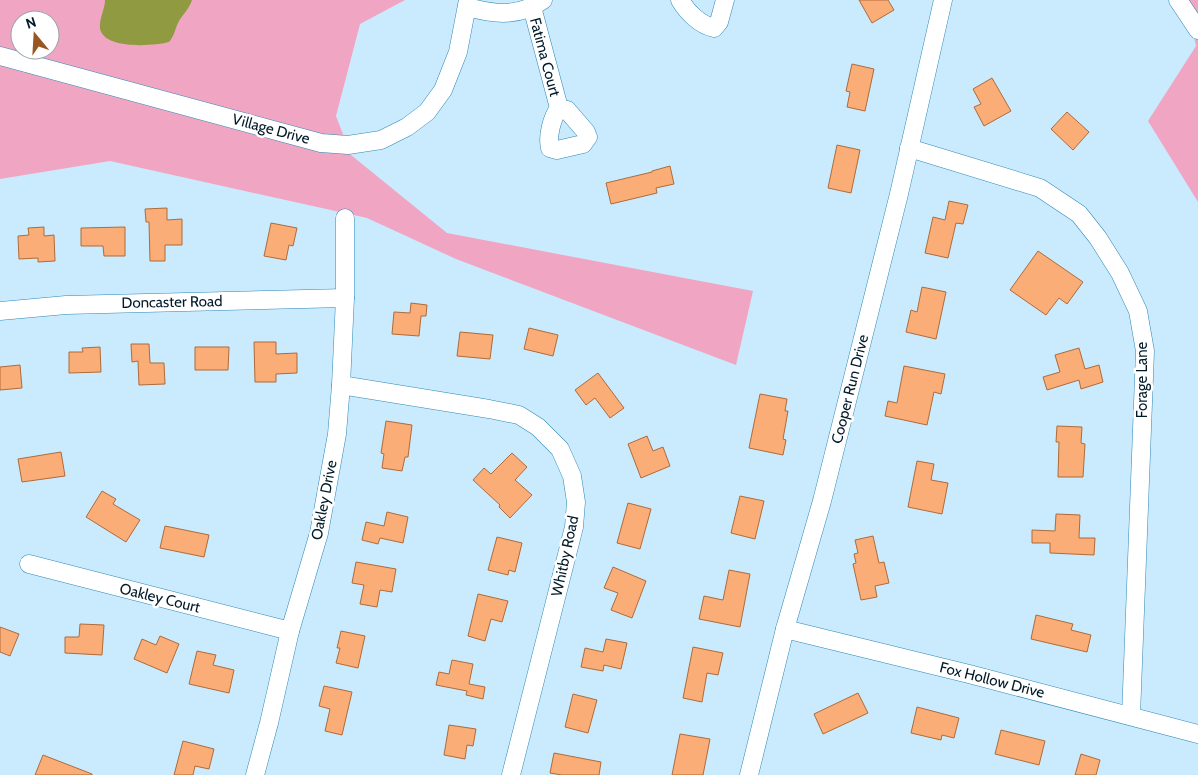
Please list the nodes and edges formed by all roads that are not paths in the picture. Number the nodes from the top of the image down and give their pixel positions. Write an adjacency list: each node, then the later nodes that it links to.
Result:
1 (680, 0): 2 (street)
2 (725, 0)
3 (943, 0): 10 (street, Cooper Run Drive)
4 (1178, 0): 7 (street)
5 (467, 3): 6 (street, Village Drive); 8 (street, Village Drive)
6 (537, 4): 9 (street, Fatima Court)
7 (1198, 30)
8 (0, 56)
9 (559, 108)
10 (909, 148): 16 (street, Cooper Run Drive); 18 (street, Forage Lane)
11 (345, 218): 12 (street, Oakley Drive)
12 (345, 298): 13 (street, Doncaster Road); 14 (street, Oakley Drive)
13 (0, 311)
14 (341, 385): 17 (street, Oakley Drive); 21 (street, Whitby Road)
15 (29, 564): 17 (street, Oakley Court)
16 (785, 629): 18 (street, Fox Hollow Drive); 22 (street, Cooper Run Drive)
17 (290, 631): 20 (street, Oakley Drive)
18 (1131, 716): 19 (street, Fox Hollow Drive)
19 (1198, 734)
20 (255, 775)
21 (511, 775)
22 (749, 775)

